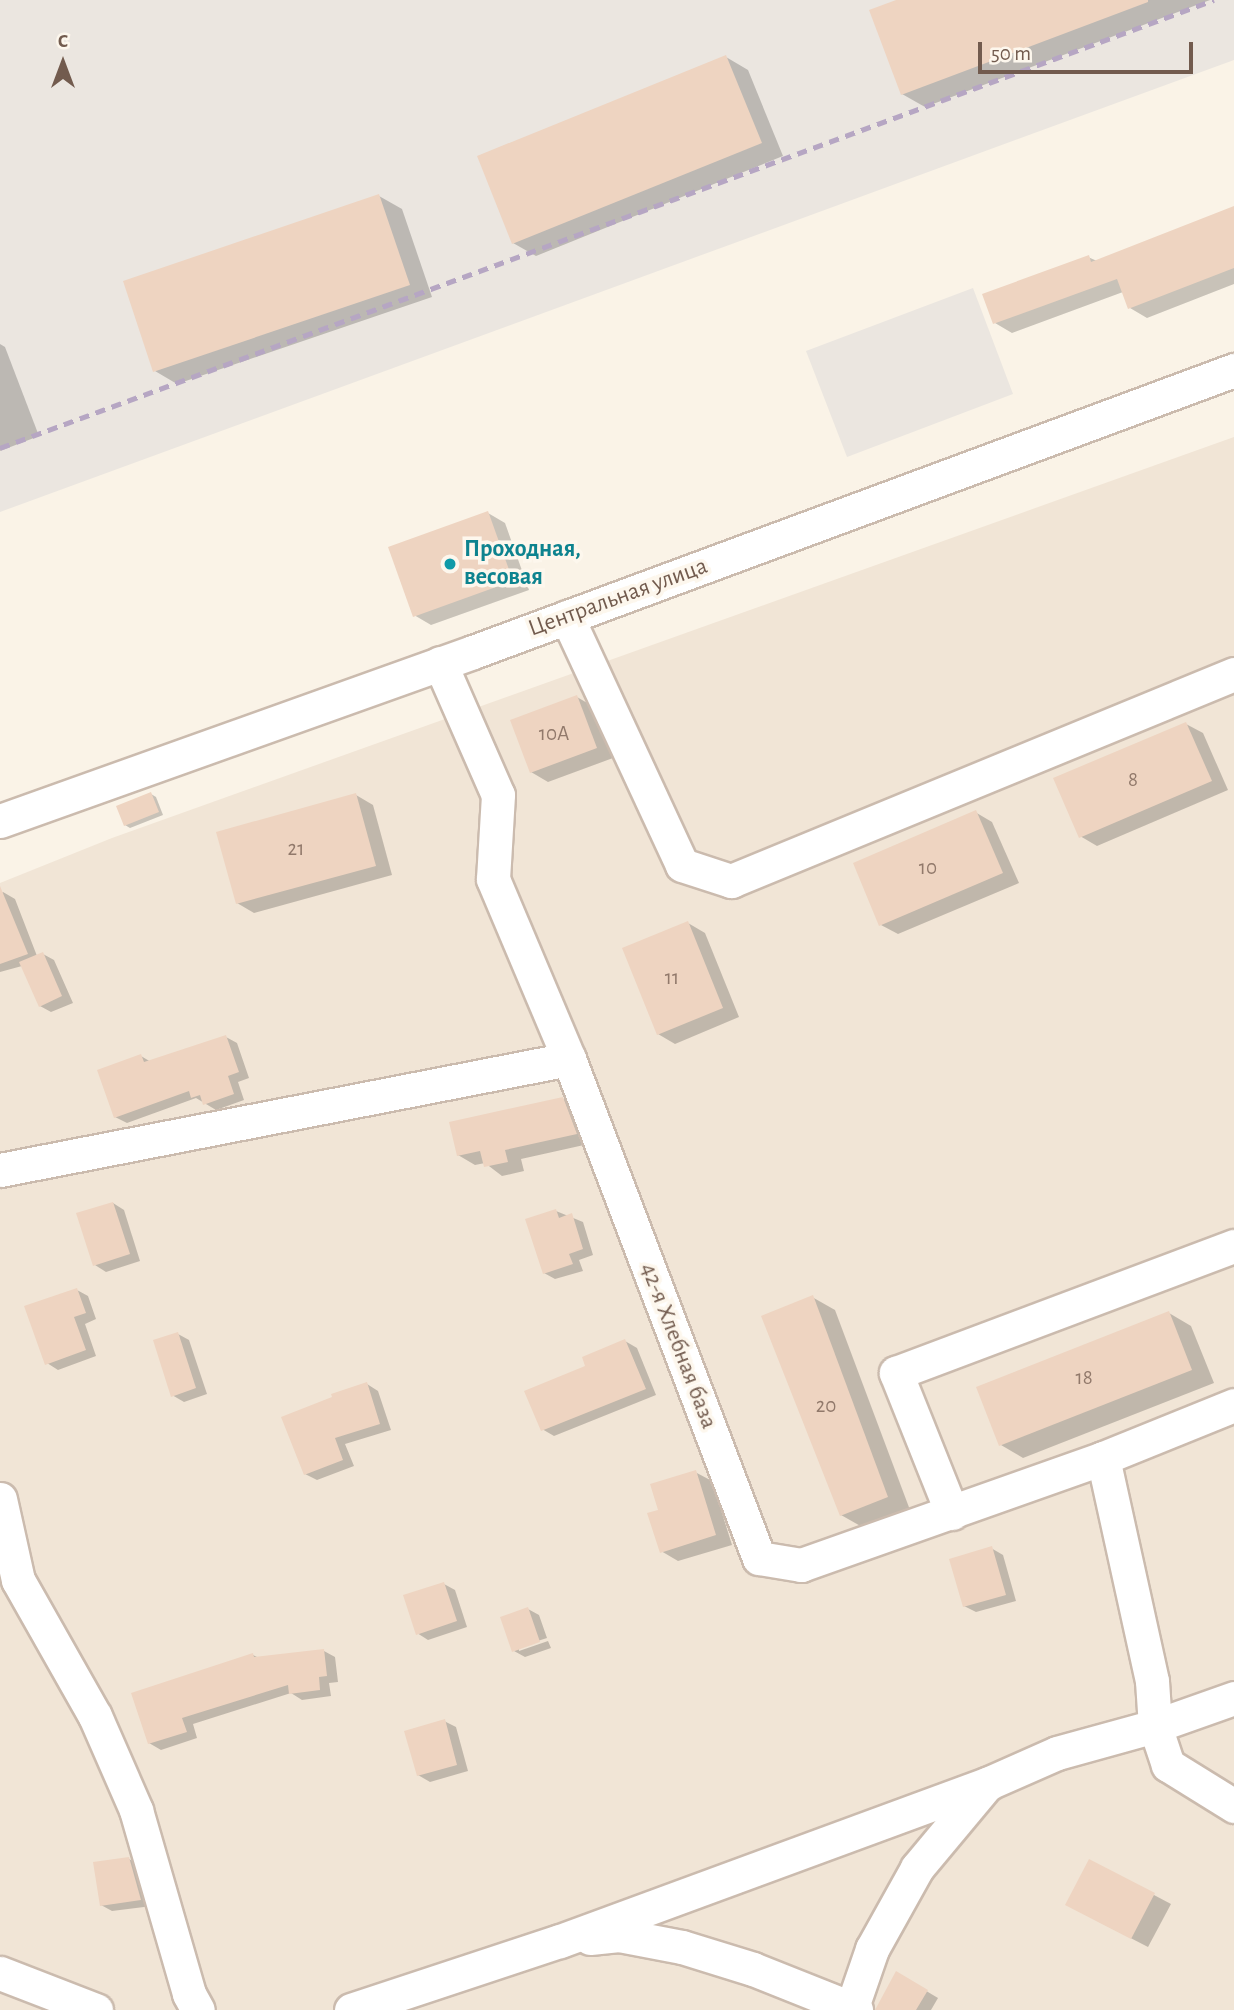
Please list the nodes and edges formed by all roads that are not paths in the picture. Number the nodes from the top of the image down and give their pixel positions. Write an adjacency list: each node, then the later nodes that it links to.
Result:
1 (1234, 370): 2 (street, Центральная улица)
2 (567, 617): 3 (street, Центральная улица); 4 (street)
3 (440, 663): 5 (street, Центральная улица); 6 (street, 42-я Хлебная база)
4 (1234, 674)
5 (0, 821)
6 (569, 1059): 7 (street); 12 (street, 42-я Хлебная база)
7 (0, 1170)
8 (1234, 1246): 12 (street)
9 (1234, 1405): 10 (street, 42-я Хлебная база)
10 (1103, 1458): 12 (street, 42-я Хлебная база); 14 (street)
11 (0, 1499): 21 (street)
12 (952, 1513)
13 (1234, 1698): 14 (street)
14 (1154, 1726): 15 (street); 16 (street)
15 (989, 1783): 17 (street); 19 (street)
16 (1234, 1807)
17 (560, 1941): 19 (street); 22 (street)
18 (0, 1973): 20 (street)
19 (853, 2009)
20 (96, 2010)
21 (198, 2010)
22 (351, 2010)

